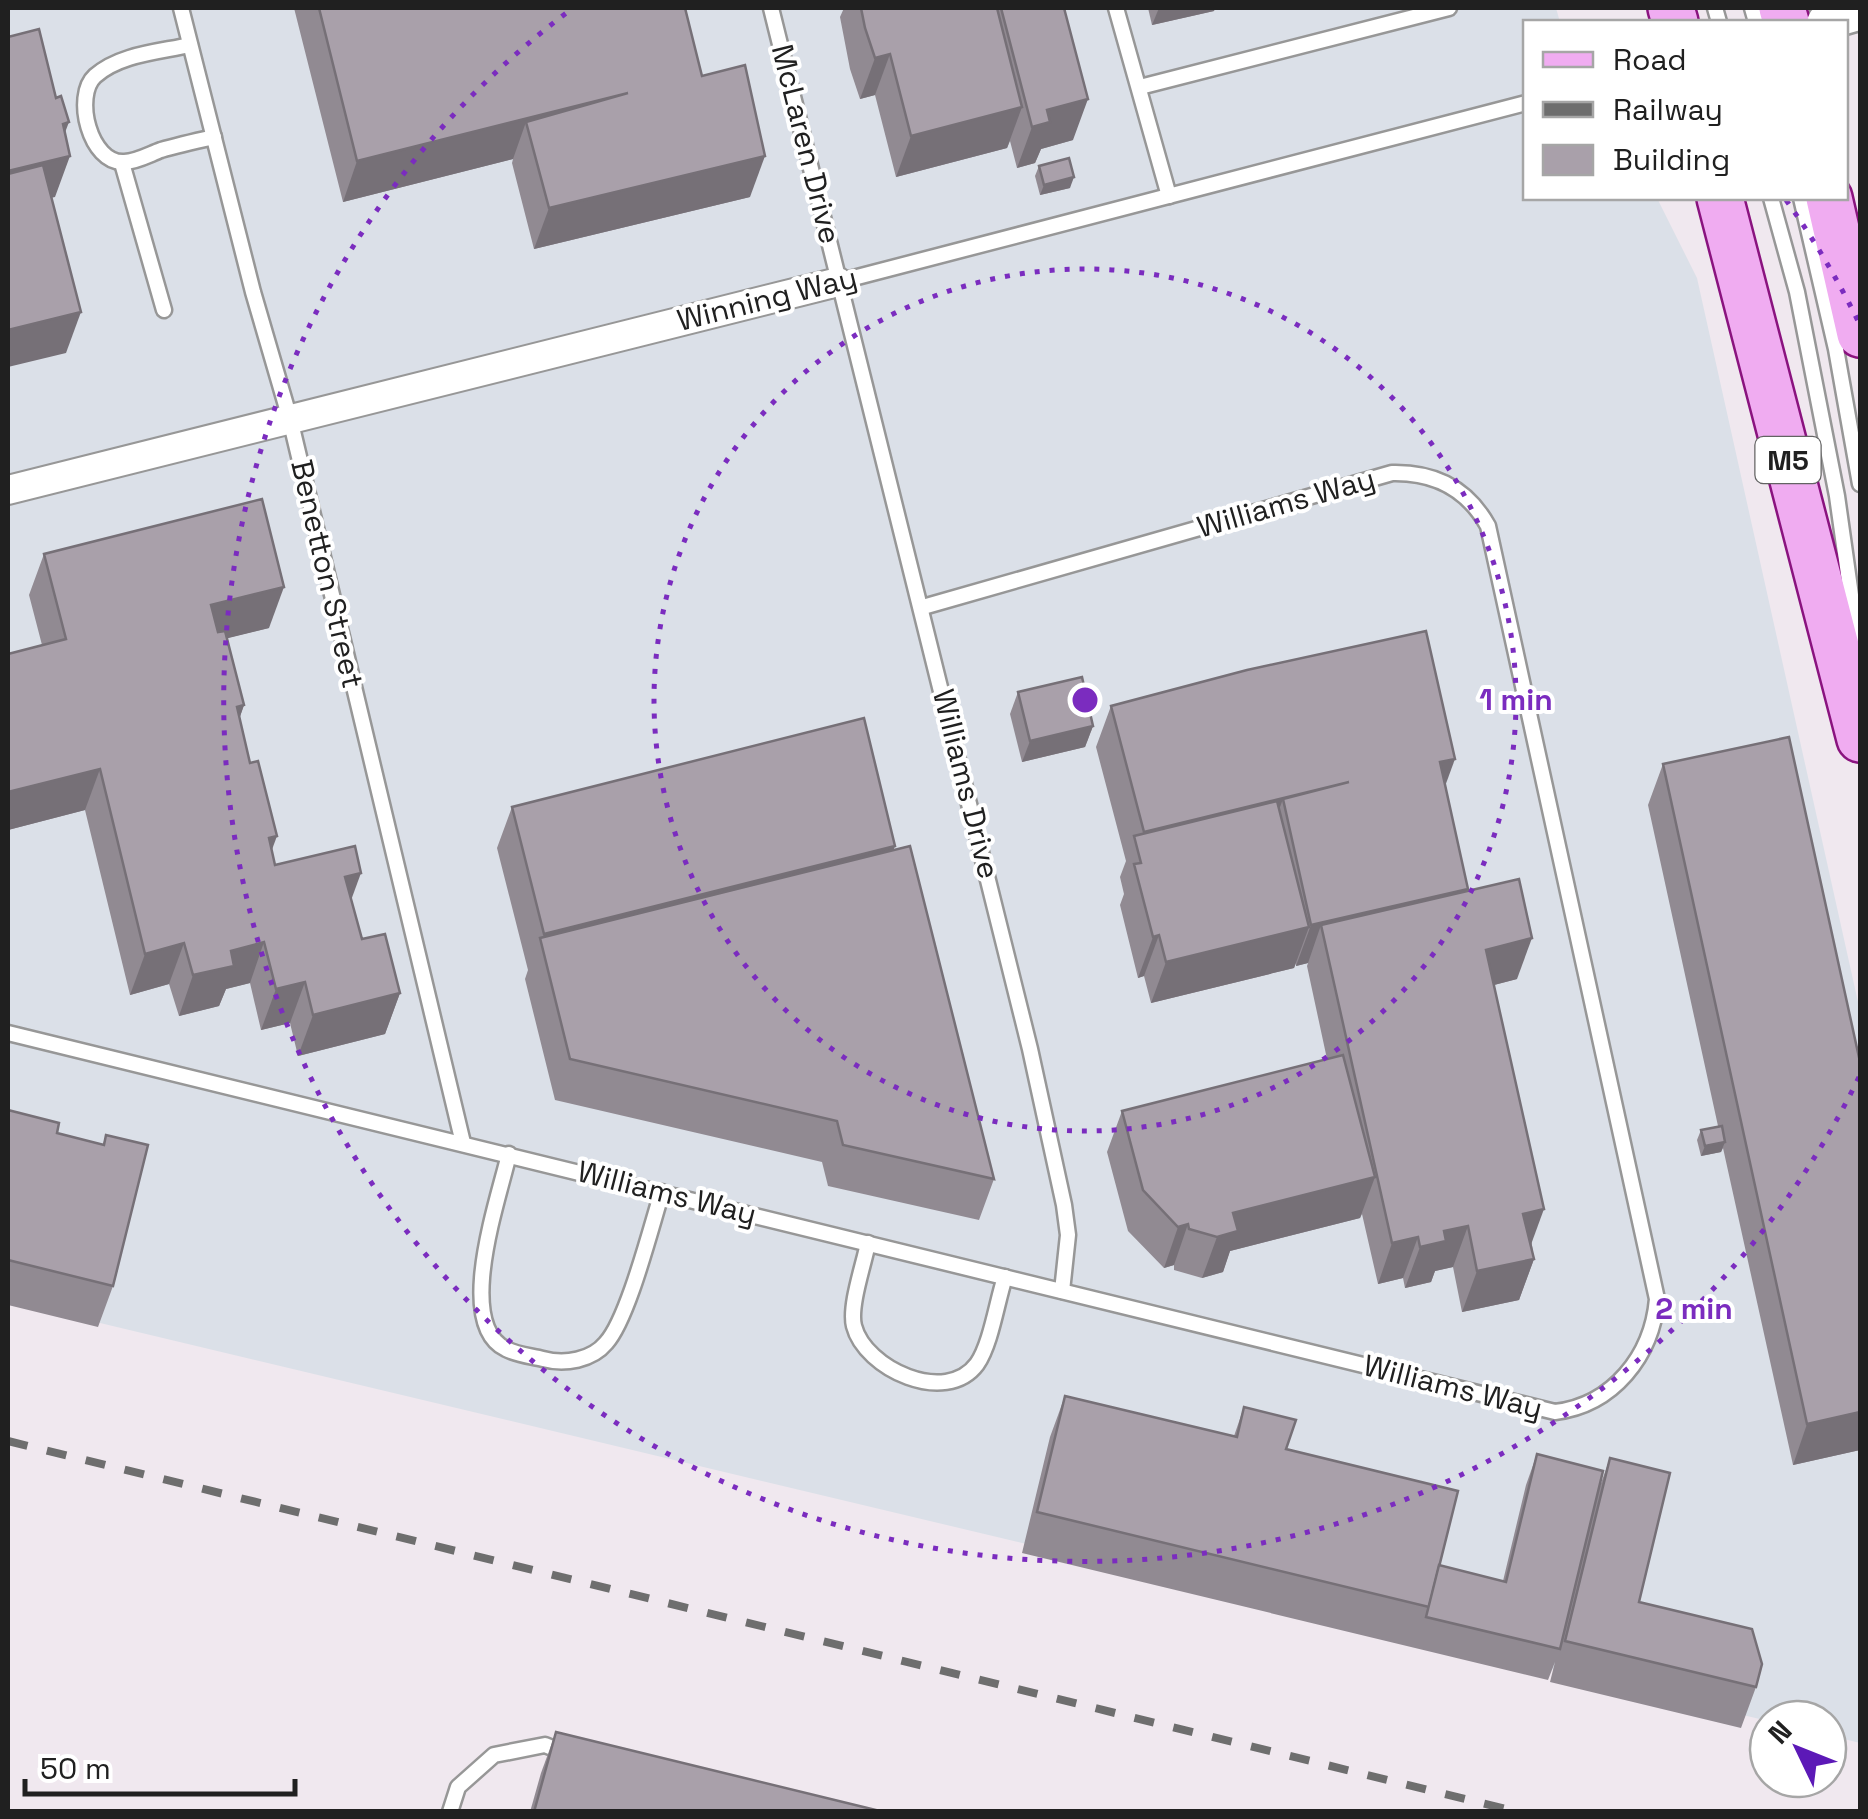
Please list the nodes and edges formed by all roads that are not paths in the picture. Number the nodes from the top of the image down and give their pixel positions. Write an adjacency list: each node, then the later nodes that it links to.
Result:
1 (181, 8): 7 (lane, Benetton Street)
2 (772, 8): 17 (lane, McLaren Drive)
3 (1116, 8): 8 (lane)
4 (1450, 8): 8 (lane)
5 (1860, 12): 6 (street)
6 (1832, 20)
7 (190, 45): 10 (lane, Benetton Street); 11 (lane)
8 (1140, 87): 12 (lane)
9 (1523, 104): 12 (lane, Winning Way)
10 (214, 137): 11 (lane); 20 (lane, Benetton Street)
11 (122, 163): 18 (lane)
12 (1169, 196): 17 (lane, Winning Way)
13 (1721, 200): 25 (main road, M5)
14 (1771, 200): 24 (lane)
15 (1801, 200): 21 (lane)
16 (1829, 200): 19 (main road)
17 (838, 282): 20 (street, Winning Way); 23 (lane, Williams Drive)
18 (164, 310)
19 (1860, 334)
20 (290, 419): 22 (street, Winning Way); 27 (lane, Benetton Street)
21 (1860, 484)
22 (8, 490)
23 (923, 607): 32 (lane, Williams Drive); 32 (lane, Williams Way)
24 (1860, 659)
25 (1859, 714)
26 (8, 1034): 27 (lane, Williams Way)
27 (463, 1143): 28 (lane, Williams Way)
28 (509, 1154): 29 (lane, Williams Way); 29 (lane)
29 (662, 1192): 30 (lane, Williams Way)
30 (868, 1243): 31 (lane, Williams Way); 31 (lane)
31 (1004, 1276): 32 (lane, Williams Way)
32 (1062, 1291)
33 (577, 1758): 34 (lane)
34 (450, 1812)

